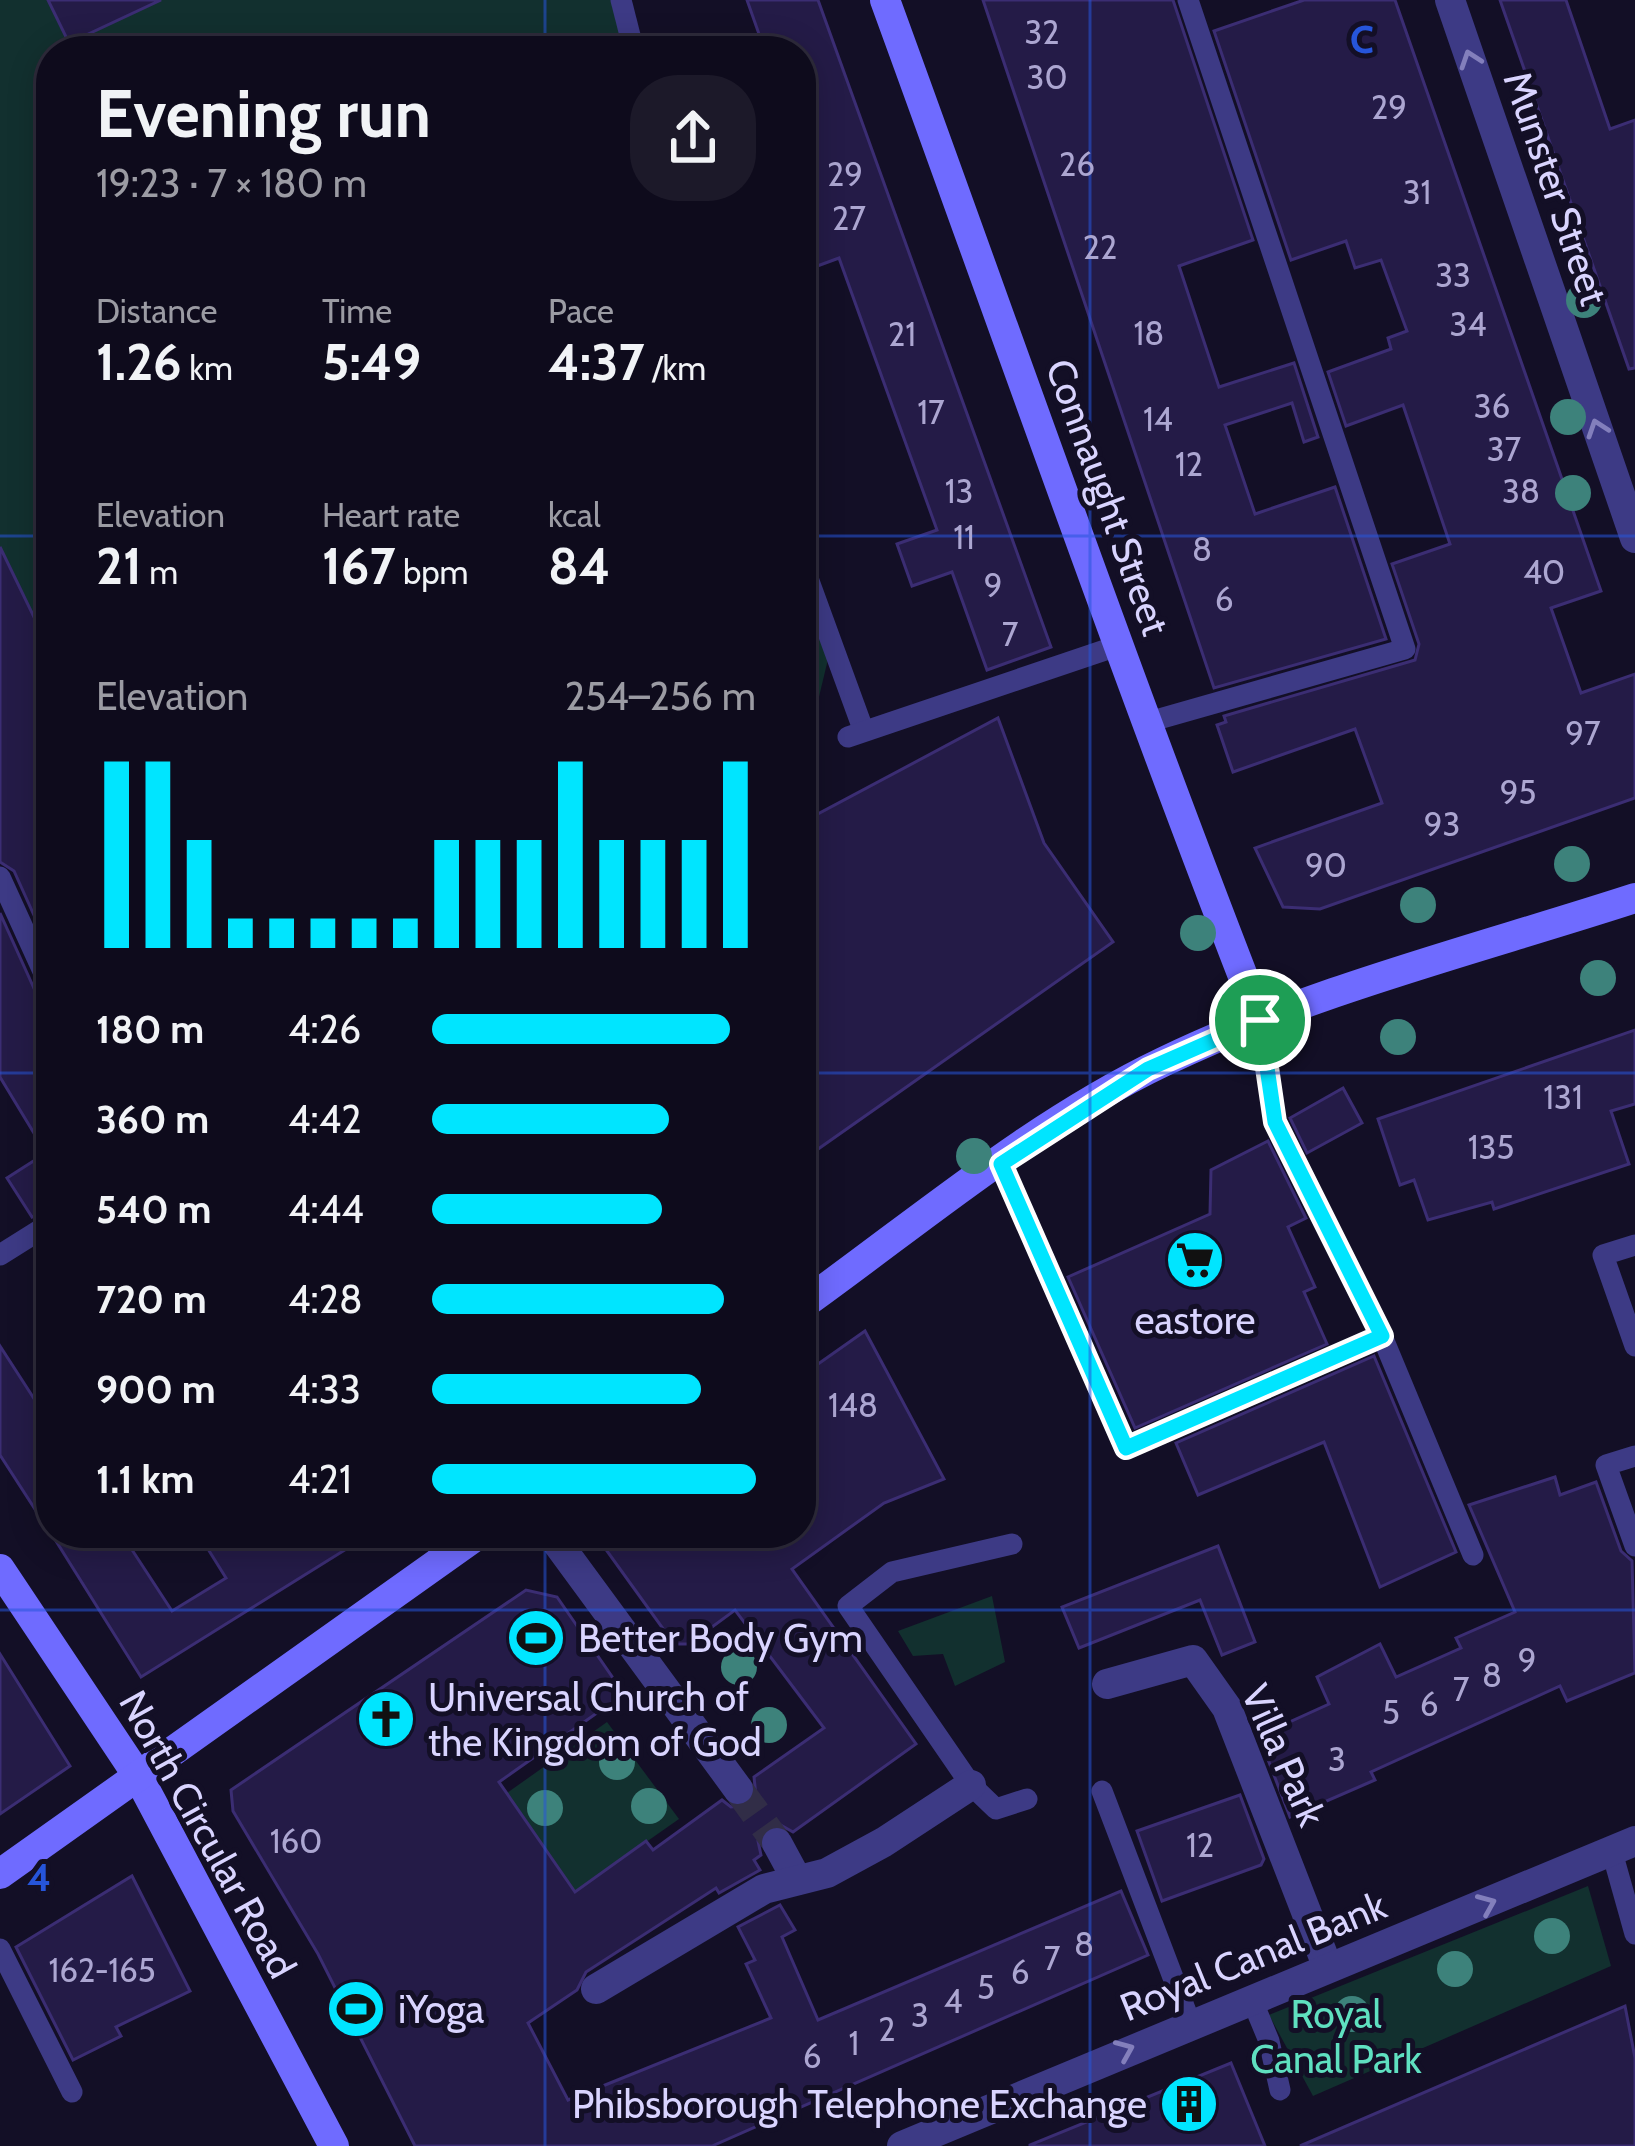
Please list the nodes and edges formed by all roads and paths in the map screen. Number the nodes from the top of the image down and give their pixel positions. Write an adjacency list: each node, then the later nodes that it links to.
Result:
1 (622, 0): 5 (lane)
2 (885, 0): 8 (main road, Connaught Street)
3 (1188, 0): 9 (lane)
4 (1450, 0): 6 (street, Munster Street, one-way to 4)
5 (630, 36)
6 (1635, 538)
7 (816, 606): 8 (lane)
8 (1120, 645): 9 (main road, Connaught Street)
9 (1145, 723): 13 (main road, Connaught Street)
10 (0, 877): 12 (lane)
11 (1635, 898): 13 (main road)
12 (36, 955)
13 (1260, 1020): 14 (main road); 19 (lane)
14 (1001, 1164): 18 (main road); 19 (lane)
15 (36, 1233): 17 (lane)
16 (1635, 1245): 20 (lane)
17 (0, 1256)
18 (816, 1295)
19 (1382, 1336): 26 (lane)
20 (1635, 1346)
21 (1635, 1456): 23 (lane)
22 (1012, 1544): 30 (lane)
23 (1635, 1546)
24 (432, 1548): 29 (main road)
25 (561, 1548): 31 (street)
26 (1473, 1555)
27 (0, 1569): 29 (main road, North Circular Road)
28 (1106, 1684): 40 (street, Villa Park)
29 (138, 1776): 36 (main road); 46 (main road, North Circular Road)
30 (971, 1785): 33 (lane); 37 (street)
31 (738, 1789)
32 (1102, 1791): 43 (lane)
33 (1027, 1799)
34 (777, 1844): 37 (street)
35 (1623, 1846): 38 (lane); 40 (street, Royal Canal Bank, one-way to 35)
36 (0, 1874)
37 (797, 1880): 41 (street)
38 (1635, 1934)
39 (0, 1949): 45 (lane)
40 (1328, 1968): 42 (street, Royal Canal Bank)
41 (596, 1989)
42 (1252, 2000): 43 (street, Royal Canal Bank); 44 (lane)
43 (1190, 2022): 47 (street, Royal Canal Bank, one-way to 43)
44 (1280, 2090)
45 (72, 2092)
46 (334, 2146)
47 (902, 2146)

